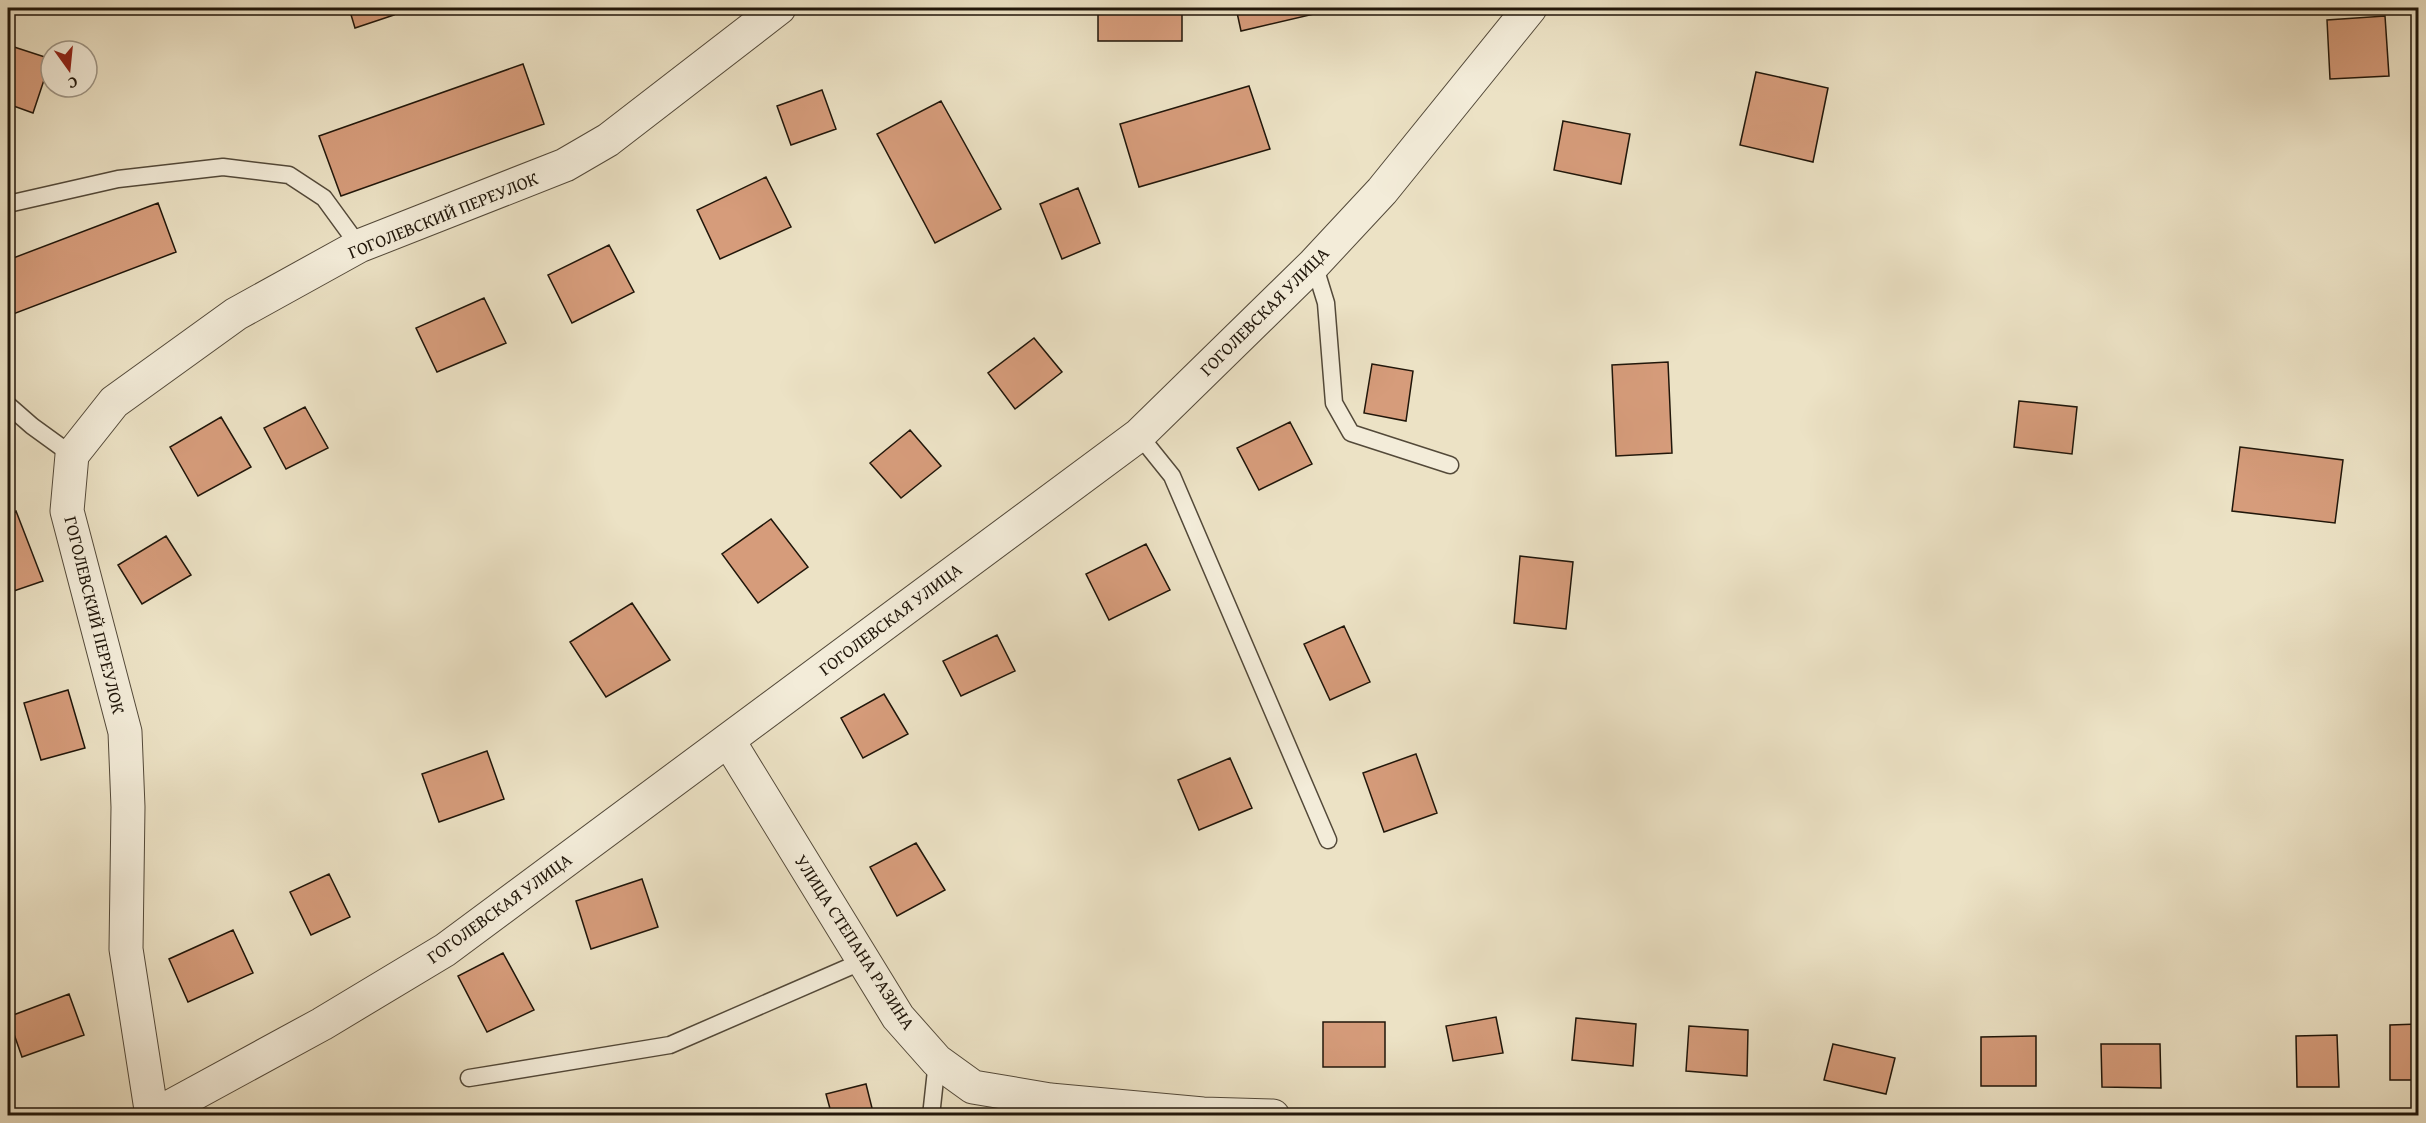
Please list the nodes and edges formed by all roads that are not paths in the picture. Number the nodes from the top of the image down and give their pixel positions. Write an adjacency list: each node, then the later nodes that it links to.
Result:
1 (779, 8): 4 (street, ГОГОЛЕВСКИЙ ПЕРЕУЛОК)
2 (1530, 8): 5 (street, ГОГОЛЕВСКАЯ УЛИЦА)
3 (8, 204): 4 (lane)
4 (359, 246): 8 (street, ГОГОЛЕВСКИЙ ПЕРЕУЛОК)
5 (1314, 264): 7 (street, ГОГОЛЕВСКАЯ УЛИЦА); 9 (lane)
6 (8, 405): 8 (lane)
7 (1139, 435): 10 (street, ГОГОЛЕВСКАЯ УЛИЦА); 11 (lane)
8 (72, 455): 15 (street, ГОГОЛЕВСКИЙ ПЕРЕУЛОК)
9 (1450, 465)
10 (728, 740): 12 (street, УЛИЦА СТЕПАНА РАЗИНА); 15 (street, ГОГОЛЕВСКАЯ УЛИЦА)
11 (1328, 840)
12 (863, 961): 13 (street, УЛИЦА СТЕПАНА РАЗИНА); 14 (lane)
13 (937, 1061): 16 (lane); 17 (street, УЛИЦА СТЕПАНА РАЗИНА)
14 (469, 1078)
15 (153, 1116)
16 (931, 1116)
17 (1273, 1116)

